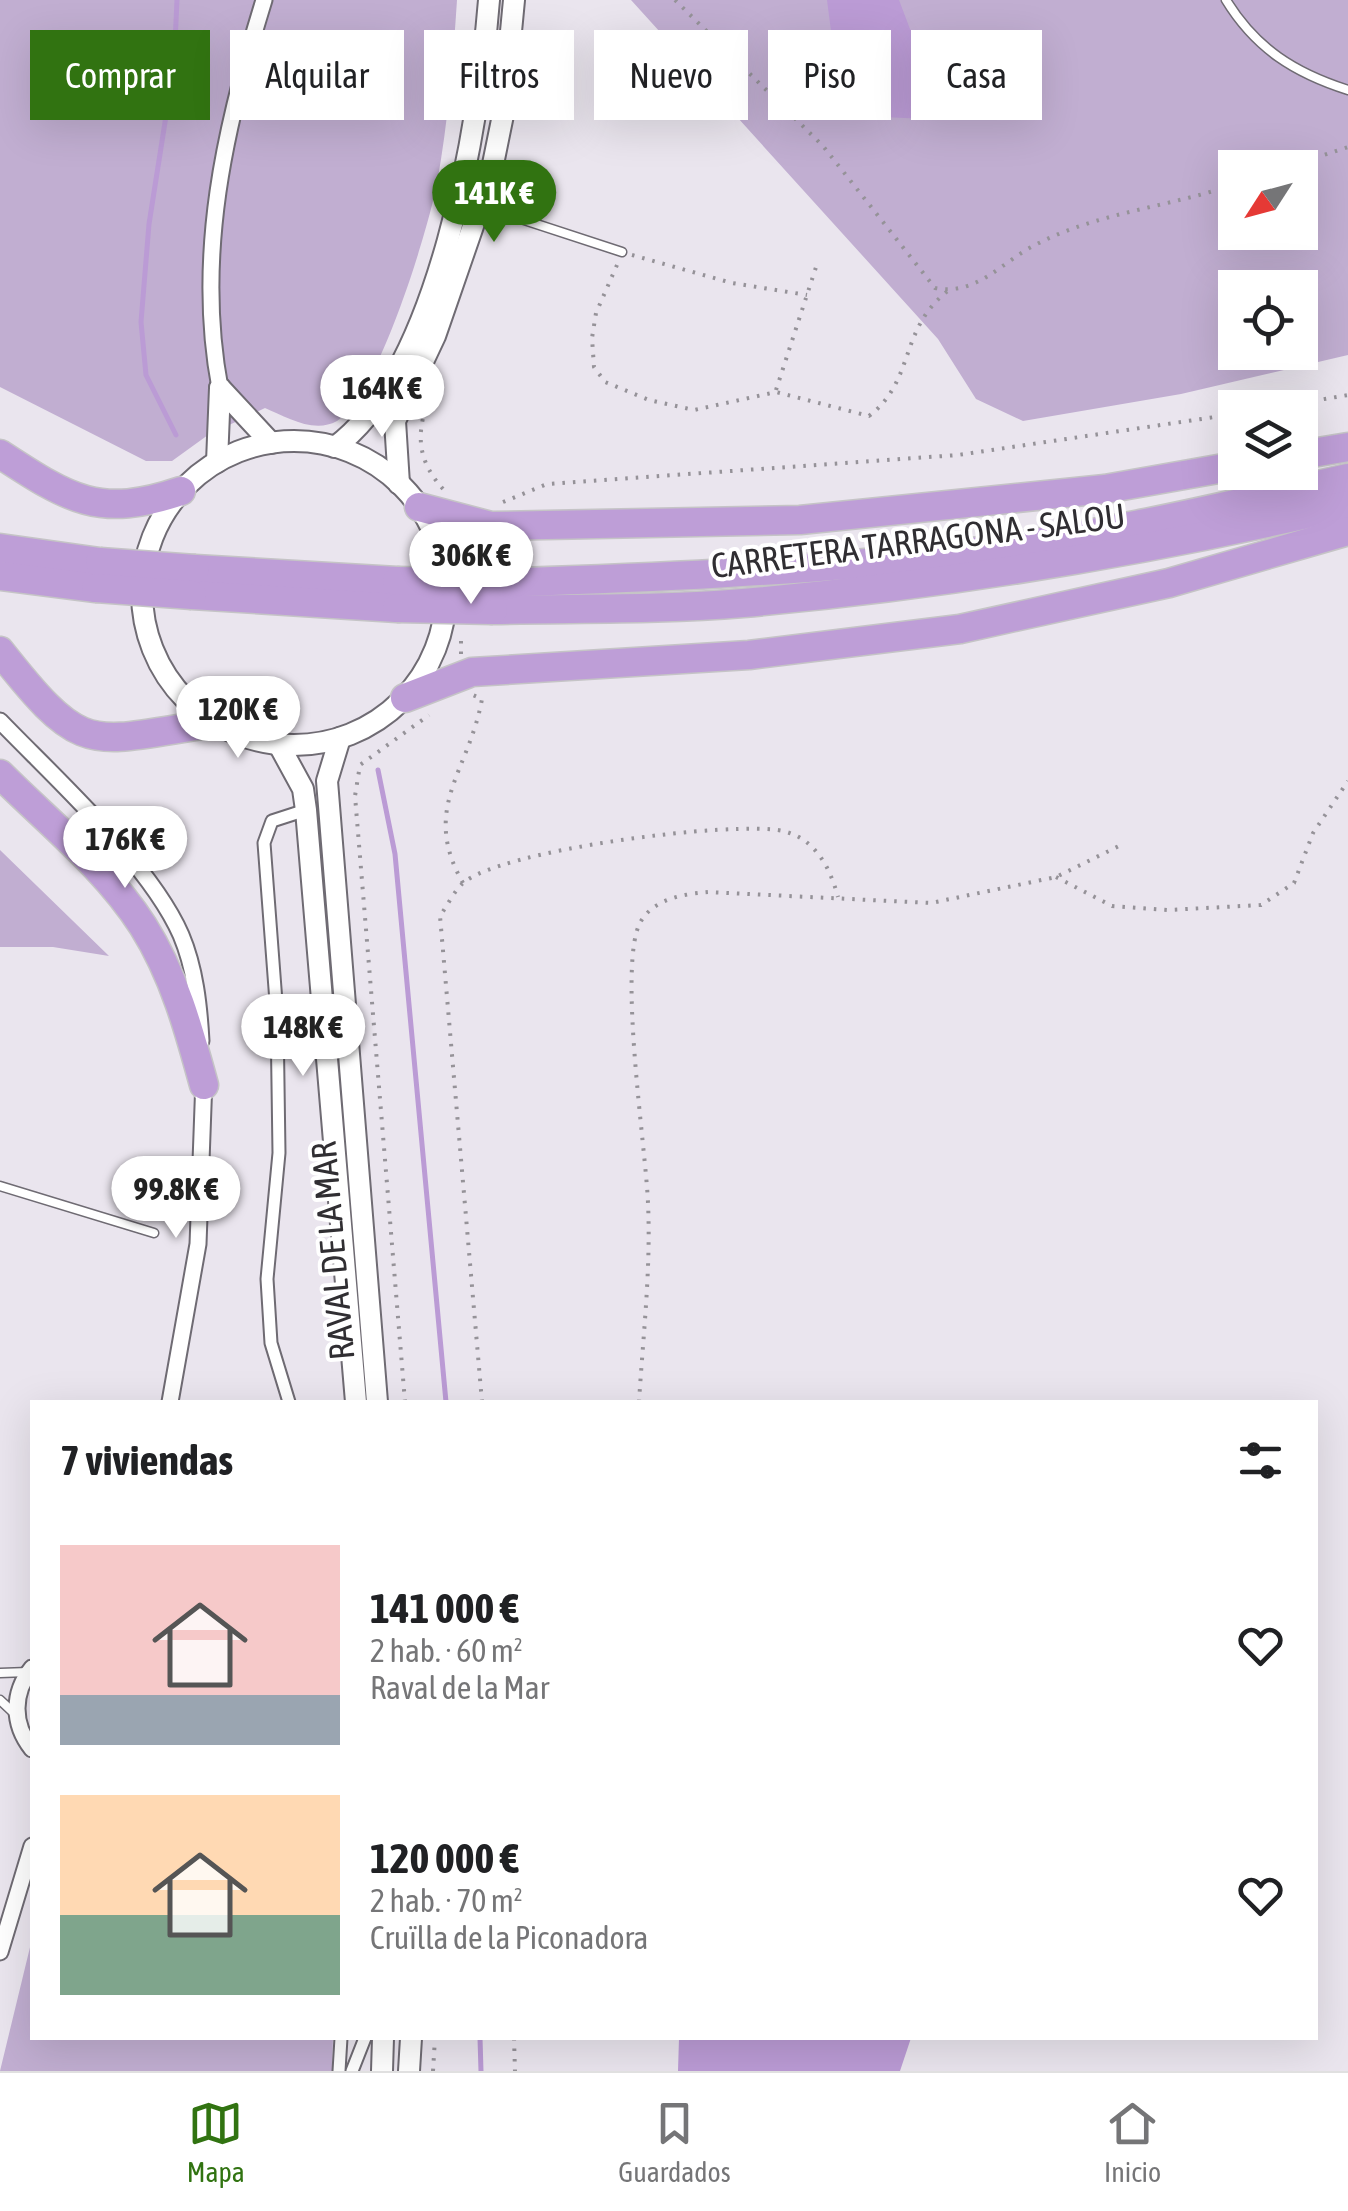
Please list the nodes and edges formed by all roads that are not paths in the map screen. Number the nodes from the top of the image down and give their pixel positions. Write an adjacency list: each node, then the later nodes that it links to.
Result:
1 (264, 0): 8 (street)
2 (489, 0): 11 (street)
3 (514, 0): 6 (street)
4 (1226, 0): 5 (lane)
5 (1348, 90)
6 (481, 206): 7 (lane); 18 (street)
7 (622, 252)
8 (220, 388): 10 (street); 15 (street)
9 (0, 442): 20 (highway)
10 (271, 443): 11 (street); 15 (street)
11 (336, 447): 18 (street)
12 (1348, 447): 13 (highway)
13 (1318, 452)
14 (0, 454): 20 (highway)
15 (217, 462): 19 (street)
16 (1218, 469): 22 (highway)
17 (1348, 478): 27 (highway, CARRETERA TARRAGONA - SALOU)
18 (399, 484): 22 (street)
19 (181, 491): 20 (highway); 31 (street)
20 (58, 492)
21 (1348, 506): 27 (highway, CARRETERA TARRAGONA - SALOU)
22 (419, 508): 29 (street)
23 (1348, 531): 29 (highway)
24 (0, 548): 25 (highway)
25 (98, 575): 26 (highway); 27 (highway, CARRETERA TARRAGONA - SALOU, bridge)
26 (0, 576)
27 (493, 596)
28 (0, 652): 31 (highway)
29 (405, 698): 32 (street)
30 (0, 721): 36 (street)
31 (215, 723): 33 (street)
32 (340, 738): 33 (street); 42 (street, RAVAL DE LA MAR)
33 (280, 744): 35 (street, RAVAL DE LA MAR)
34 (0, 774): 36 (highway)
35 (306, 810): 40 (street); 41 (street, RAVAL DE LA MAR)
36 (204, 1085): 39 (street)
37 (0, 1186): 38 (lane)
38 (154, 1233)
39 (170, 1400)
40 (288, 1400)
41 (356, 1400)
42 (377, 1400)
43 (30, 1670): 44 (lane); 46 (street)
44 (0, 1673)
45 (0, 1700): 46 (lane)
46 (17, 1716): 47 (street)
47 (30, 1745)
48 (30, 1853): 49 (street)
49 (0, 1952)
50 (341, 2040): 54 (street)
51 (364, 2040): 55 (street)
52 (383, 2040): 56 (street)
53 (412, 2040): 57 (street)
54 (339, 2071)
55 (352, 2071)
56 (382, 2071)
57 (409, 2071)

